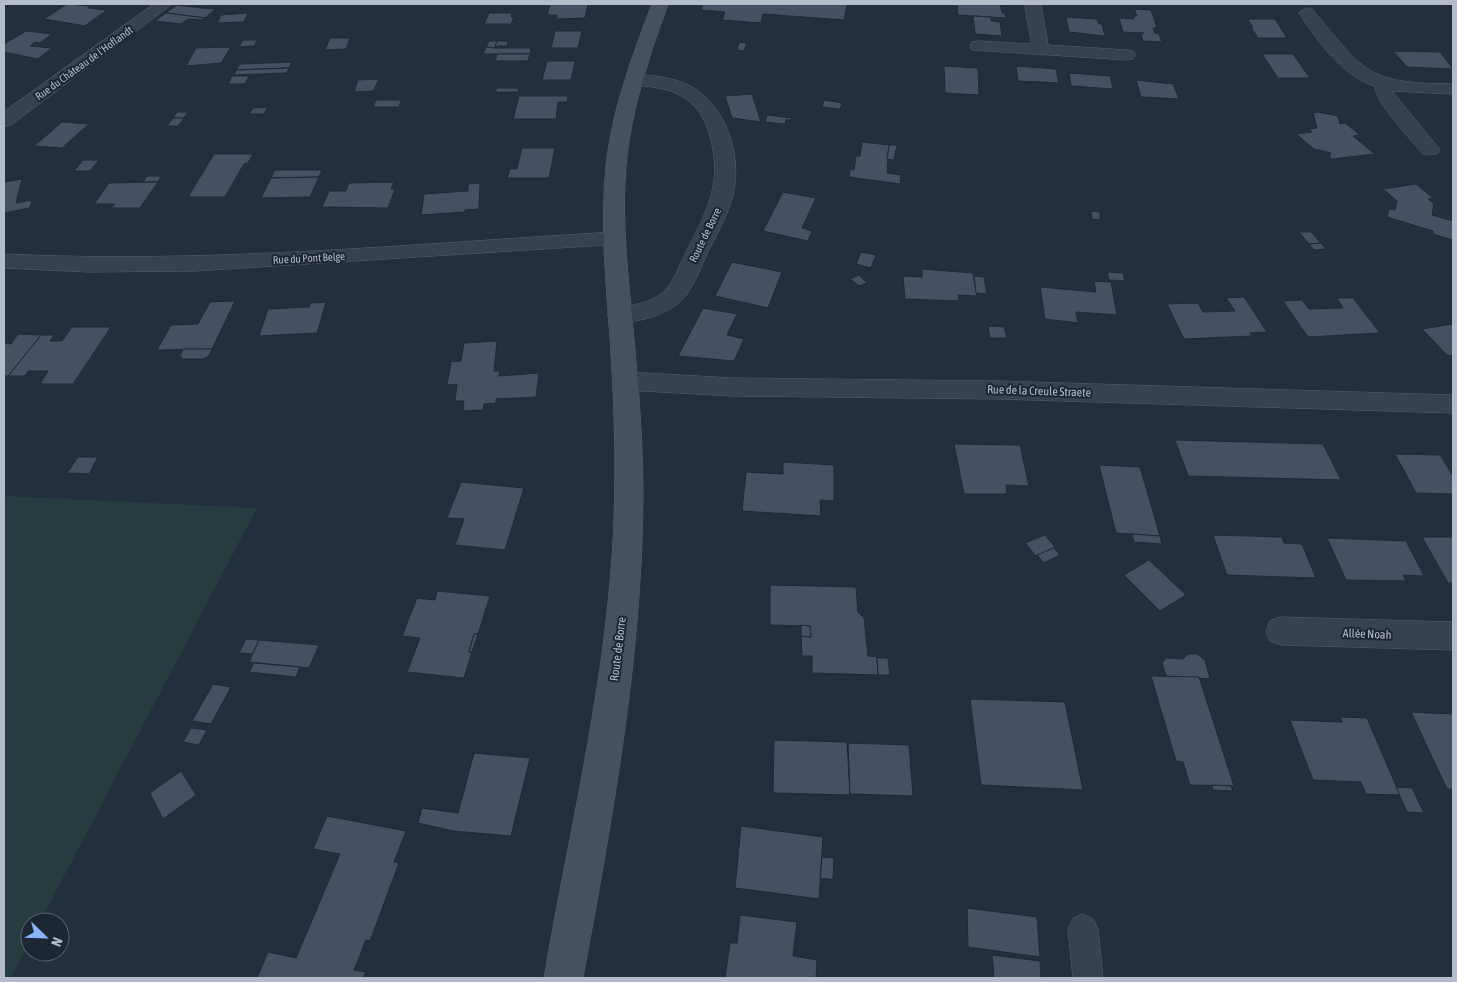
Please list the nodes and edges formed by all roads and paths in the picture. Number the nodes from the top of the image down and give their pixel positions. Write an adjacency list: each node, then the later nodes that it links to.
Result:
1 (164, 4): 11 (street, Rue du Château de l'Hoflandt)
2 (660, 4): 8 (main road, Route de Borre)
3 (1032, 4): 6 (street)
4 (1307, 13): 9 (street)
5 (978, 46): 6 (street)
6 (1040, 50): 7 (street)
7 (1127, 55)
8 (634, 80): 13 (main road, Route de Borre); 15 (street, Route de Borre)
9 (1384, 82): 10 (street); 12 (street)
10 (1453, 89)
11 (4, 121)
12 (1430, 150)
13 (614, 240): 14 (street, Rue du Pont Belge); 15 (main road, Route de Borre)
14 (4, 261)
15 (620, 315): 16 (main road, Route de Borre)
16 (625, 381): 17 (street, Rue de la Creule Straete); 21 (main road, Route de Borre)
17 (1453, 404)
18 (1281, 631): 19 (street, Allée Noah)
19 (1453, 636)
20 (1083, 929): 22 (lane)
21 (563, 978)
22 (1088, 978)

